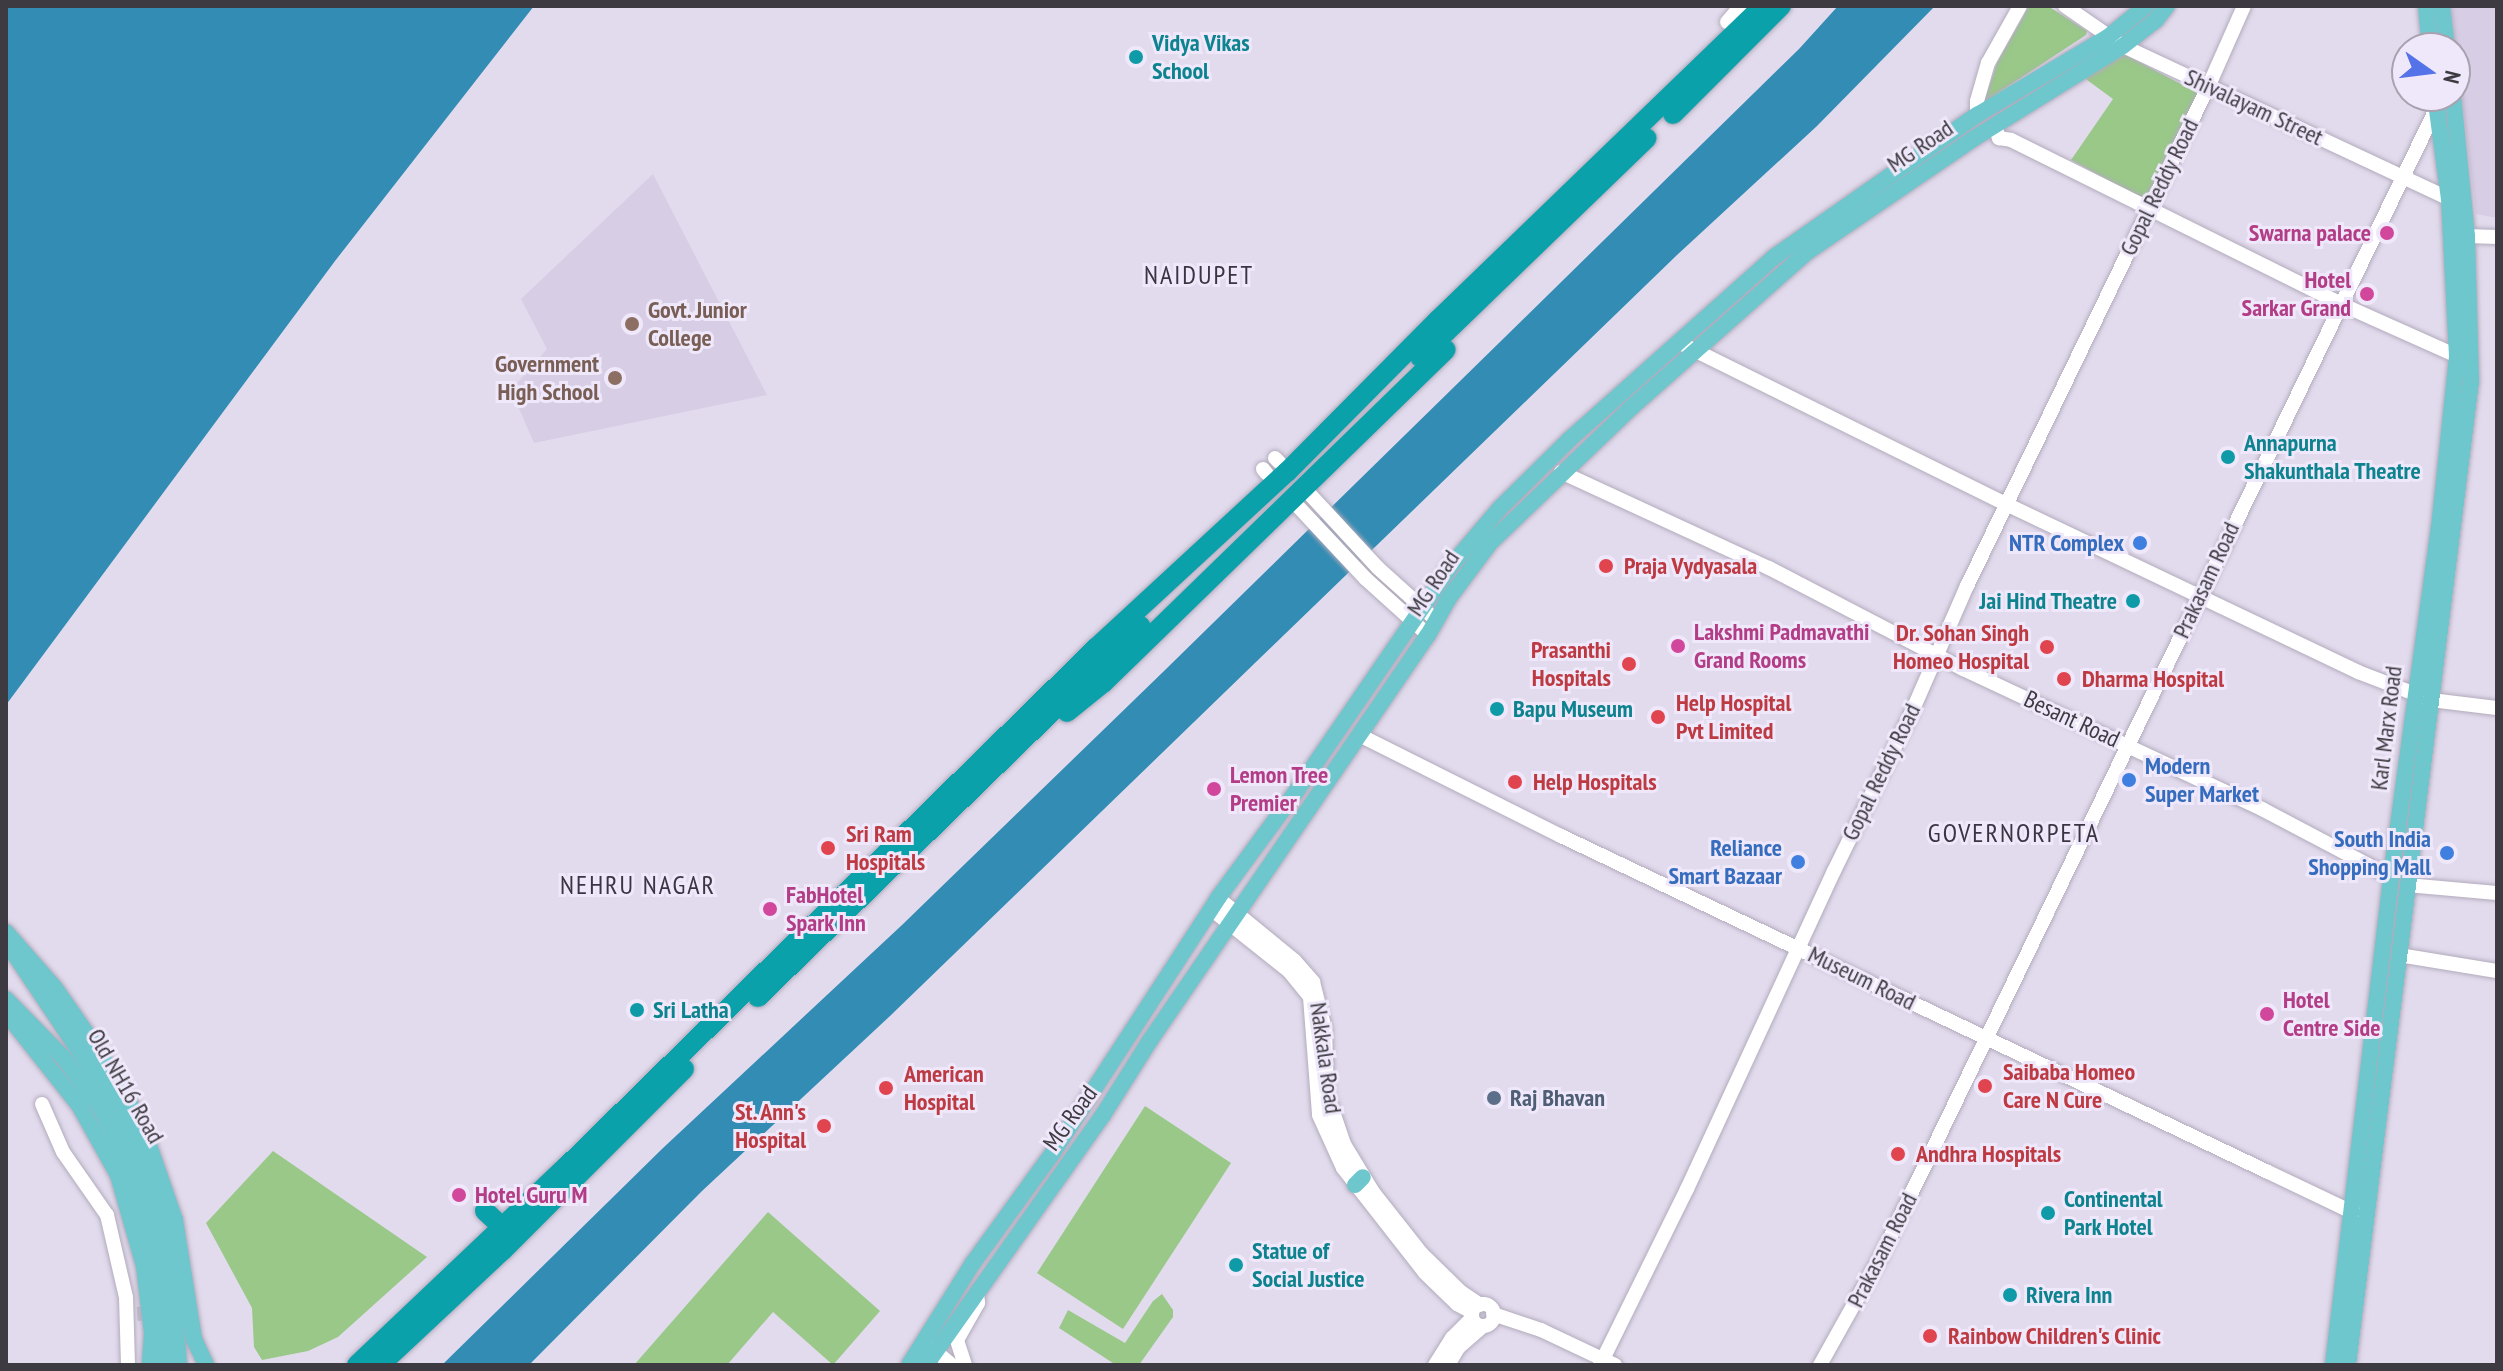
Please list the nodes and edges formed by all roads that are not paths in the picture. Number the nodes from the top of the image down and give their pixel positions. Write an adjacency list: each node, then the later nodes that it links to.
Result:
1 (1741, 6): 11 (street)
2 (1763, 6): 56 (highway)
3 (1781, 6): 27 (highway)
4 (2020, 6): 20 (street)
5 (2065, 6): 14 (street, Shivalayam Street)
6 (2146, 6): 14 (main road, MG Road)
7 (2167, 6): 15 (main road, MG Road)
8 (2244, 6): 16 (street, Gopal Reddy Road)
9 (2426, 6): 12 (main road)
10 (2442, 6): 13 (main road)
11 (1727, 22)
12 (2428, 32)
13 (2445, 32)
14 (2108, 37): 15 (street, Shivalayam Street); 20 (main road, MG Road)
15 (2123, 46): 16 (street, Shivalayam Street); 21 (main road, MG Road)
16 (2209, 85): 22 (street, Shivalayam Street); 24 (street, Gopal Reddy Road)
17 (2432, 112): 22 (street, Prakasam Road)
18 (2439, 112): 23 (main road, Karl Marx Road)
19 (2454, 112): 25 (main road, Karl Marx Road)
20 (1977, 115): 29 (main road, MG Road)
21 (1997, 132): 24 (street); 30 (main road, MG Road)
22 (2402, 177): 23 (street, Shivalayam Street); 28 (street, Prakasam Road)
23 (2449, 199): 25 (main road, Karl Marx Road)
24 (2146, 209): 28 (street); 34 (street, Gopal Reddy Road)
25 (2458, 236): 26 (street); 31 (main road, Karl Marx Road)
26 (2497, 237)
27 (1513, 271): 33 (highway); 43 (highway)
28 (2343, 305): 31 (street); 35 (street, Prakasam Road)
29 (1679, 341): 30 (street); 36 (main road, MG Road)
30 (1696, 352): 32 (main road, MG Road); 34 (street)
31 (2464, 359): 38 (main road, Karl Marx Road); 39 (main road, Karl Marx Road)
32 (1561, 472): 36 (main road, MG Road); 37 (street, Besant Road)
33 (1303, 499): 36 (street); 36 (street); 43 (highway)
34 (2006, 504): 35 (street); 37 (street, Gopal Reddy Road)
35 (2200, 597): 38 (street); 42 (street, Prakasam Road)
36 (1425, 622): 41 (main road, MG Road); 47 (main road, MG Road)
37 (1936, 654): 42 (street, Besant Road); 51 (street, Gopal Reddy Road)
38 (2414, 695): 39 (street); 44 (main road, Karl Marx Road)
39 (2431, 700): 40 (street); 45 (main road, Karl Marx Road)
40 (2497, 708)
41 (1359, 735): 48 (main road, MG Road); 51 (street, Museum Road)
42 (2127, 746): 44 (street, Besant Road); 57 (street, Prakasam Road)
43 (1013, 750): 56 (highway)
44 (2391, 877): 60 (main road, Karl Marx Road)
45 (2407, 885): 46 (street); 52 (main road, Karl Marx Road)
46 (2497, 893)
47 (1215, 903): 48 (street, Nakkala Road); 64 (main road, MG Road)
48 (1235, 918): 62 (main road, MG Road); 63 (street, Nakkala Road)
49 (6, 932): 70 (main road)
50 (6, 941): 69 (main road, Old NH16 Road)
51 (1799, 948): 57 (street, Museum Road); 65 (street, Gopal Reddy Road)
52 (2399, 955): 53 (street); 60 (main road, Karl Marx Road)
53 (2497, 971)
54 (6, 999): 68 (main road, Old NH16 Road)
55 (6, 1013): 67 (main road)
56 (705, 1039): 61 (highway); 72 (highway)
57 (1987, 1039): 60 (street, Museum Road); 77 (street, Prakasam Road)
58 (42, 1104): 66 (street)
59 (485, 1211): 61 (highway)
60 (2360, 1212): 78 (main road, Karl Marx Road); 79 (main road, Karl Marx Road)
61 (503, 1228): 71 (highway)
62 (976, 1290): 64 (main road, MG Road); 74 (street)
63 (1480, 1315): 65 (street, Nakkala Road); 75 (street); 76 (street)
64 (924, 1358): 73 (street)
65 (1606, 1363)
66 (128, 1365)
67 (150, 1365)
68 (164, 1365)
69 (179, 1365)
70 (206, 1365)
71 (357, 1365)
72 (380, 1365)
73 (952, 1365)
74 (965, 1365)
75 (1435, 1365)
76 (1448, 1365)
77 (1820, 1365)
78 (2333, 1365)
79 (2348, 1365)

